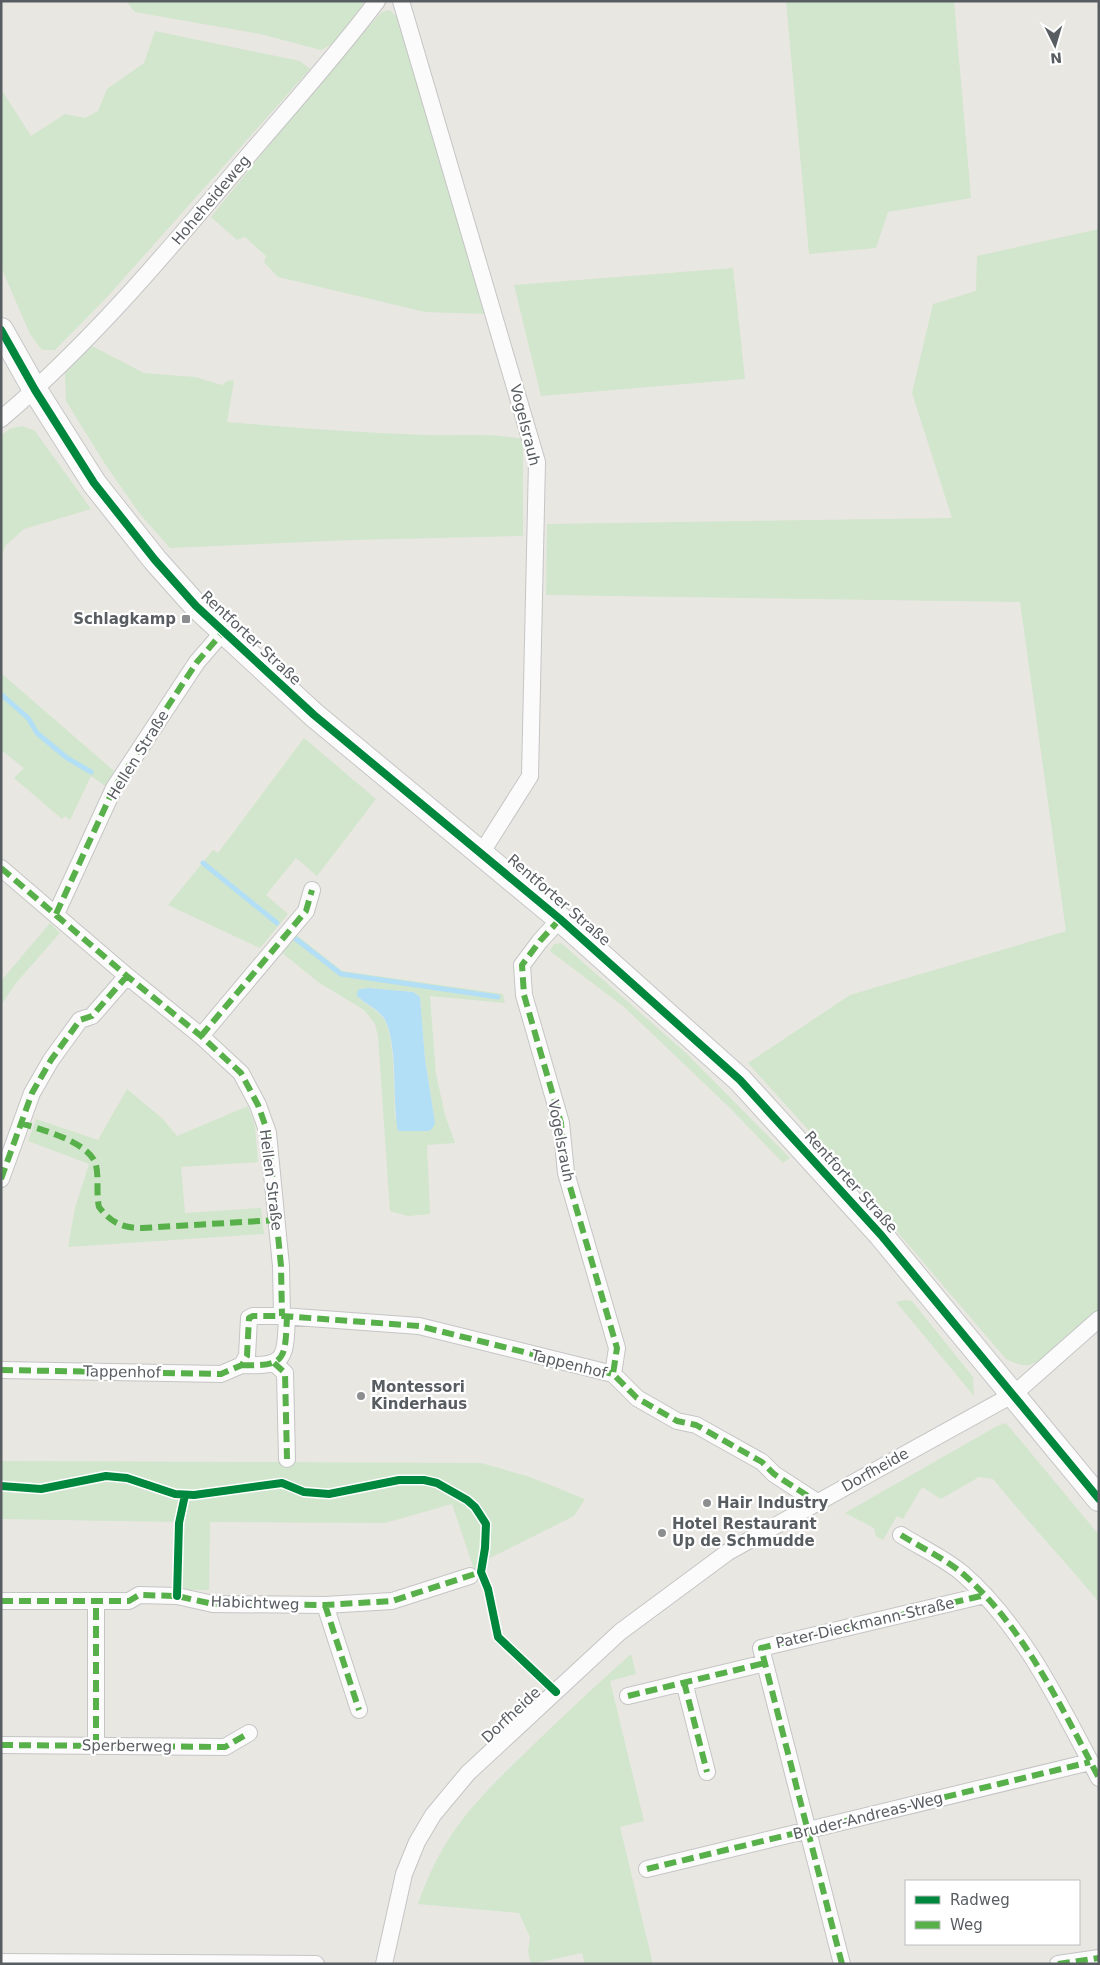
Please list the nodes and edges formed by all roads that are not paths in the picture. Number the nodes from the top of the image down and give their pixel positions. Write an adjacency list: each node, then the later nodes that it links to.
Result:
1 (377, 1): 4 (street, Hoheheideweg)
2 (401, 1): 7 (street, Vogelsrauh)
3 (1, 330): 4 (main road, Rentforter Straße)
4 (35, 390): 5 (street); 6 (main road, Rentforter Straße)
5 (1, 419)
6 (223, 632): 7 (main road, Rentforter Straße); 10 (street, Hellen Straße)
7 (482, 852): 11 (main road, Rentforter Straße)
8 (3, 873): 10 (street, Hellen Straße)
9 (312, 890): 13 (street)
10 (56, 914): 12 (street, Hellen Straße)
11 (560, 919): 20 (street, Vogelsrauh); 21 (main road, Rentforter Straße)
12 (127, 976): 13 (street, Hellen Straße); 14 (street)
13 (201, 1036): 15 (street, Hellen Straße)
14 (1, 1179)
15 (284, 1316): 17 (street); 18 (street, Tappenhof); 20 (street, Tappenhof)
16 (1099, 1319): 21 (street, Dorfheide)
17 (274, 1363): 18 (street, Tappenhof); 22 (street)
18 (242, 1365): 19 (street, Tappenhof)
19 (1, 1370)
20 (613, 1374): 24 (street, Tappenhof)
21 (1014, 1394): 23 (main road, Rentforter Straße); 24 (street, Dorfheide)
22 (287, 1459)
23 (1099, 1499)
24 (817, 1502): 47 (street, Dorfheide)
25 (901, 1535): 27 (street, Pater-Dieckmann-Straße)
26 (470, 1576): 30 (street, Habichtweg)
27 (985, 1595): 31 (street, Pater-Dieckmann-Straße); 38 (street, Pater-Dieckmann-Straße)
28 (1, 1601): 29 (street, Habichtweg)
29 (96, 1602): 30 (street, Habichtweg); 37 (street)
30 (325, 1605): 34 (street)
31 (765, 1663): 32 (street, Pater-Dieckmann-Straße); 41 (street, Pater-Dieckmann-Straße)
32 (684, 1682): 33 (street, Pater-Dieckmann-Straße); 39 (street)
33 (628, 1696)
34 (359, 1710)
35 (249, 1733): 37 (street, Sperberweg)
36 (1, 1744): 37 (street, Sperberweg)
37 (96, 1746)
38 (1090, 1762): 40 (street, Pater-Dieckmann-Straße); 41 (street, Bruder-Andreas-Weg)
39 (707, 1772)
40 (1099, 1778)
41 (808, 1830): 42 (street, Bruder-Andreas-Weg); 48 (street, Pater-Dieckmann-Straße)
42 (647, 1869)
43 (1099, 1958): 49 (street)
44 (1, 1962): 45 (street)
45 (146, 1963): 46 (street)
46 (316, 1964)
47 (384, 1964)
48 (842, 1964)
49 (1058, 1964)

